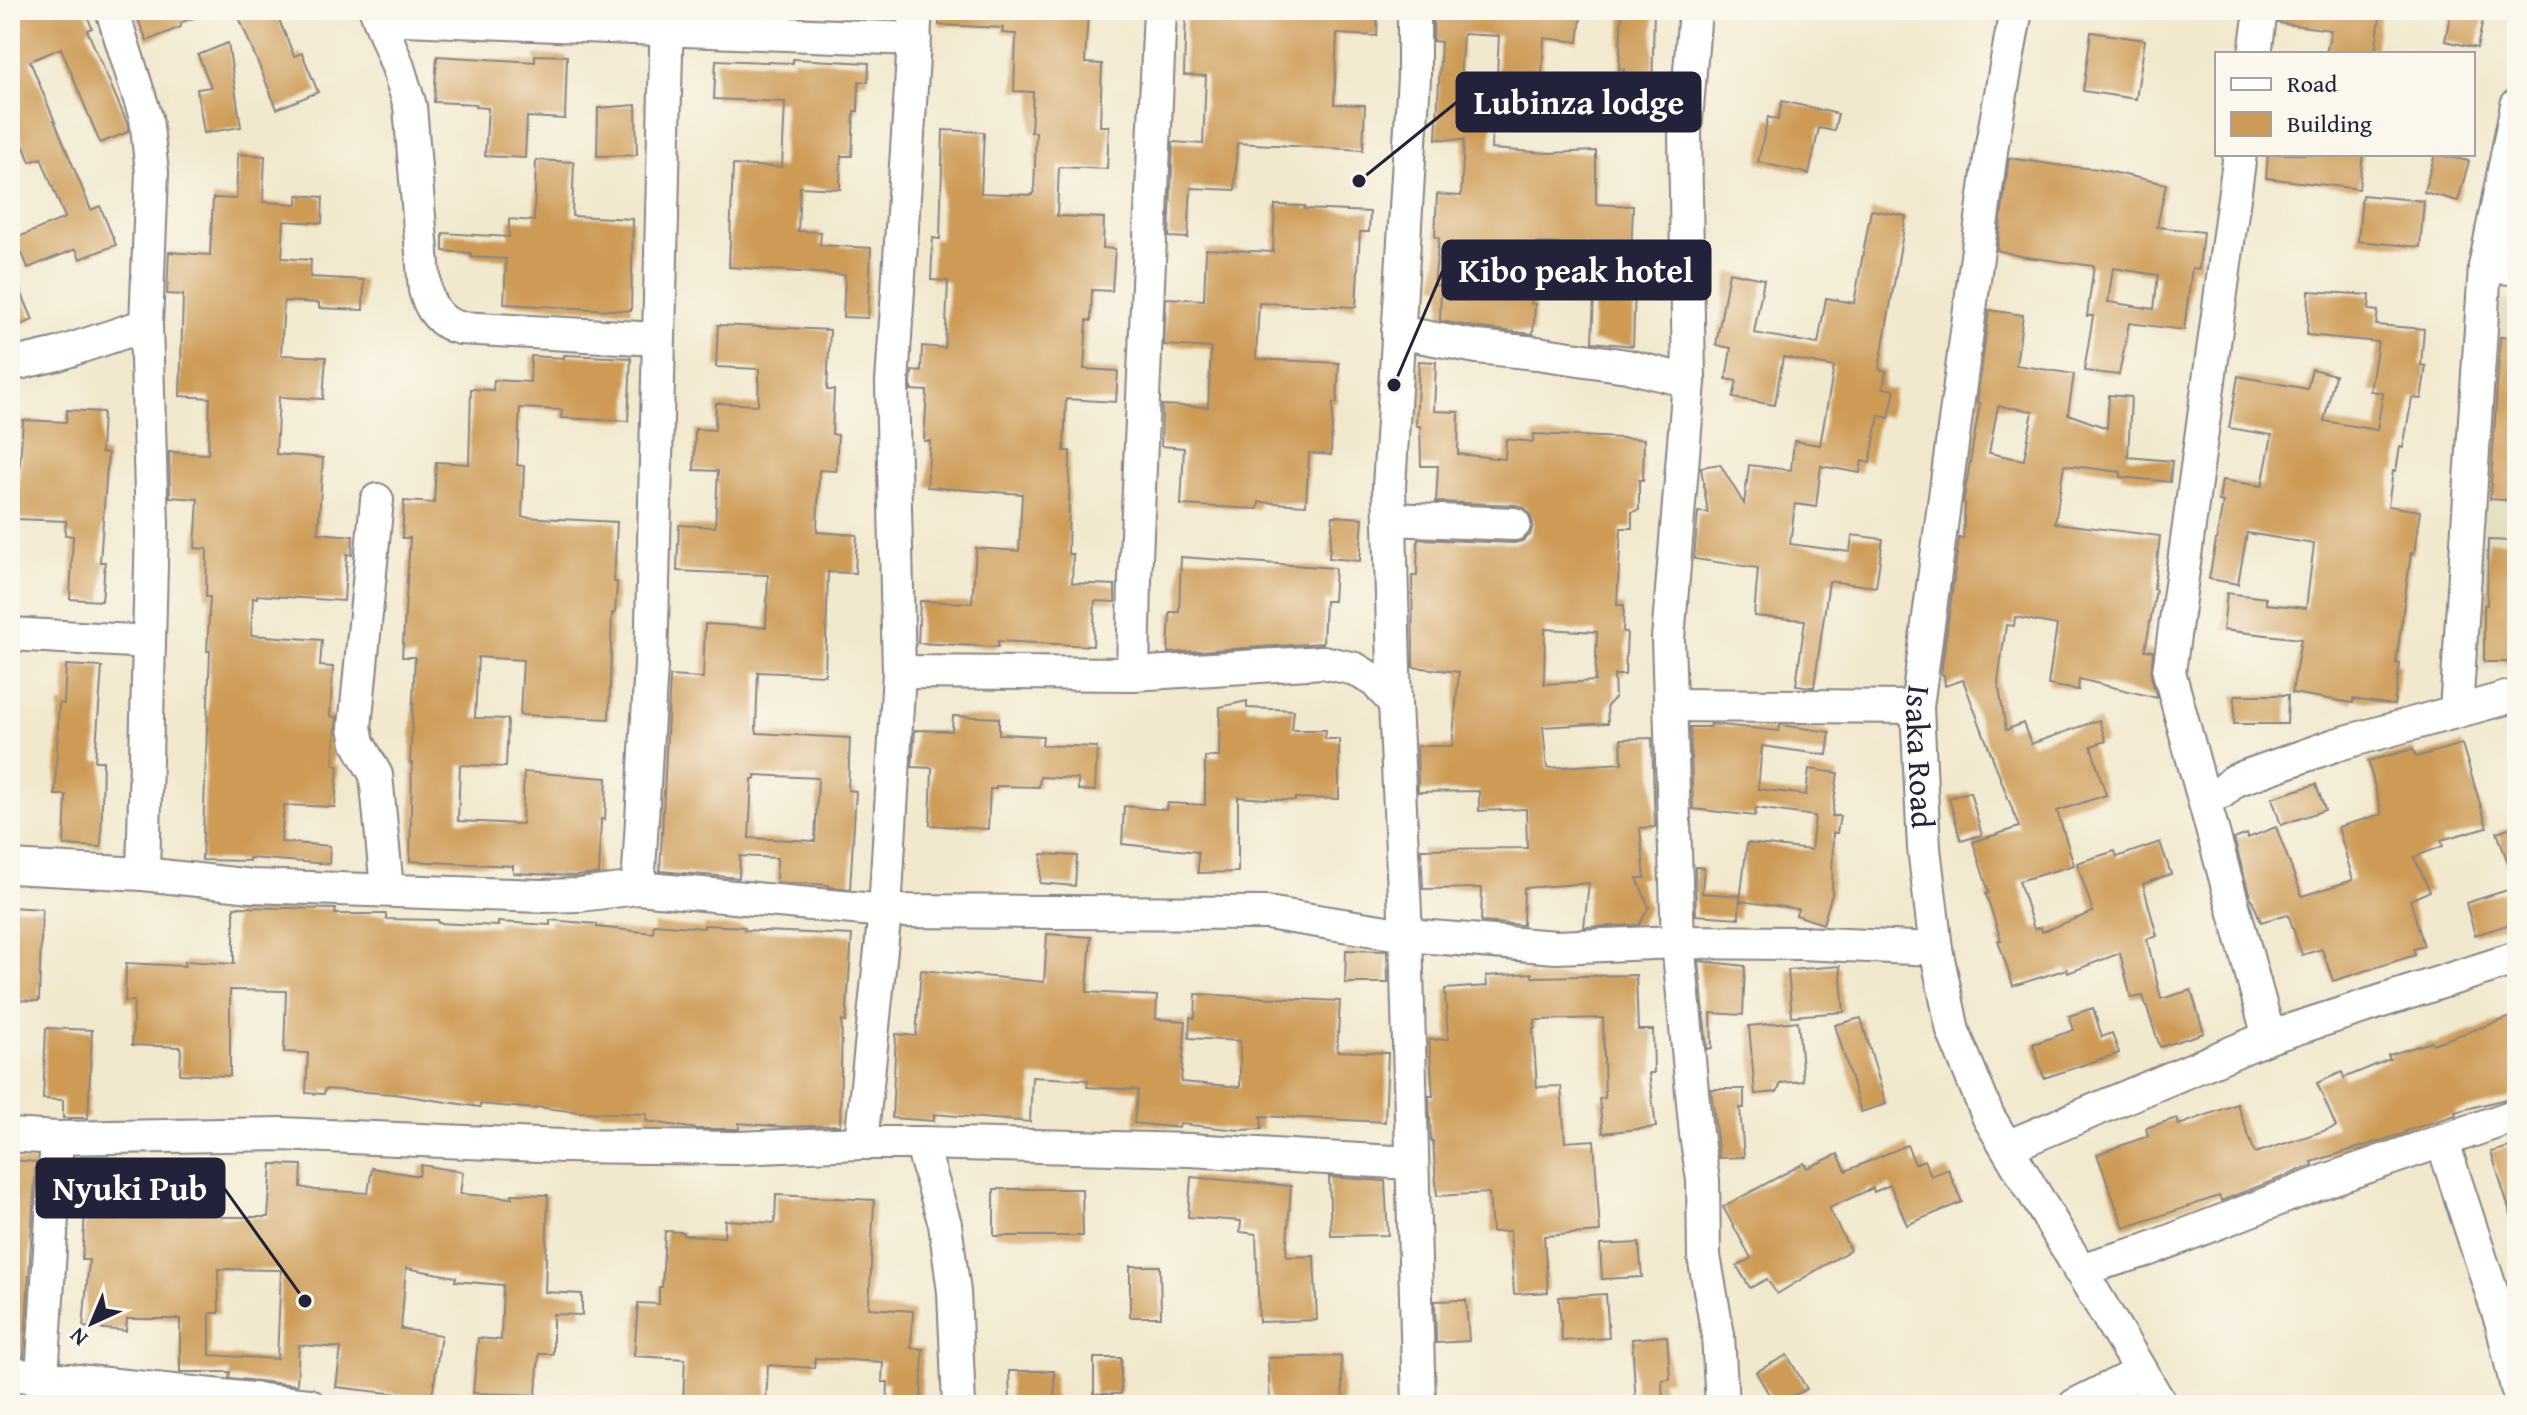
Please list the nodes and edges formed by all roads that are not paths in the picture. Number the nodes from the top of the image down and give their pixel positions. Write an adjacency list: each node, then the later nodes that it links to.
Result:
1 (112, 10): 15 (street)
2 (1160, 10): 26 (street)
3 (1414, 10): 16 (street)
4 (1695, 10): 19 (street)
5 (2016, 10): 30 (street, Isaka Road)
6 (2261, 10): 10 (street)
7 (377, 14): 8 (street); 17 (street)
8 (667, 20): 9 (street); 17 (street)
9 (916, 24): 25 (street)
10 (2255, 52)
11 (2517, 105): 13 (street)
12 (2240, 156): 32 (street)
13 (2485, 267): 14 (street); 31 (street)
14 (2517, 268)
15 (146, 325): 18 (street); 24 (street)
16 (1398, 332): 19 (street); 21 (street)
17 (658, 339): 35 (street)
18 (10, 365)
19 (1689, 381): 29 (street)
20 (377, 500): 36 (street)
21 (1390, 519): 22 (street); 28 (street)
22 (1514, 524)
23 (10, 634): 24 (street)
24 (149, 642): 34 (street)
25 (899, 672): 26 (street); 37 (street)
26 (1133, 674): 28 (street)
27 (2517, 695): 31 (street)
28 (1395, 703): 38 (street)
29 (1671, 705): 30 (street); 39 (street)
30 (1917, 707): 40 (street, Isaka Road)
31 (2456, 711): 32 (street)
32 (2204, 799): 42 (street)
33 (10, 867): 34 (street)
34 (143, 874): 36 (street)
35 (638, 888): 36 (street); 37 (street)
36 (387, 889)
37 (885, 911): 38 (street); 47 (street)
38 (1406, 935): 39 (street); 50 (street)
39 (1678, 942): 40 (street); 59 (street)
40 (1936, 949): 49 (street, Isaka Road)
41 (2517, 958): 42 (street)
42 (2269, 1037): 49 (street)
43 (2517, 1115): 46 (street)
44 (10, 1135): 45 (street)
45 (57, 1138): 47 (street); 54 (street)
46 (2442, 1140): 51 (street); 55 (street)
47 (861, 1143): 48 (street)
48 (921, 1143): 50 (street); 57 (street)
49 (2007, 1147): 51 (street, Isaka Road)
50 (1411, 1163): 58 (street)
51 (2079, 1270): 52 (street, Isaka Road)
52 (2141, 1372): 60 (street); 61 (street, Isaka Road)
53 (10, 1374): 54 (street)
54 (42, 1377): 56 (street)
55 (2517, 1388)
56 (309, 1405)
57 (959, 1405)
58 (1419, 1405)
59 (1722, 1405)
60 (2075, 1405)
61 (2161, 1405)

